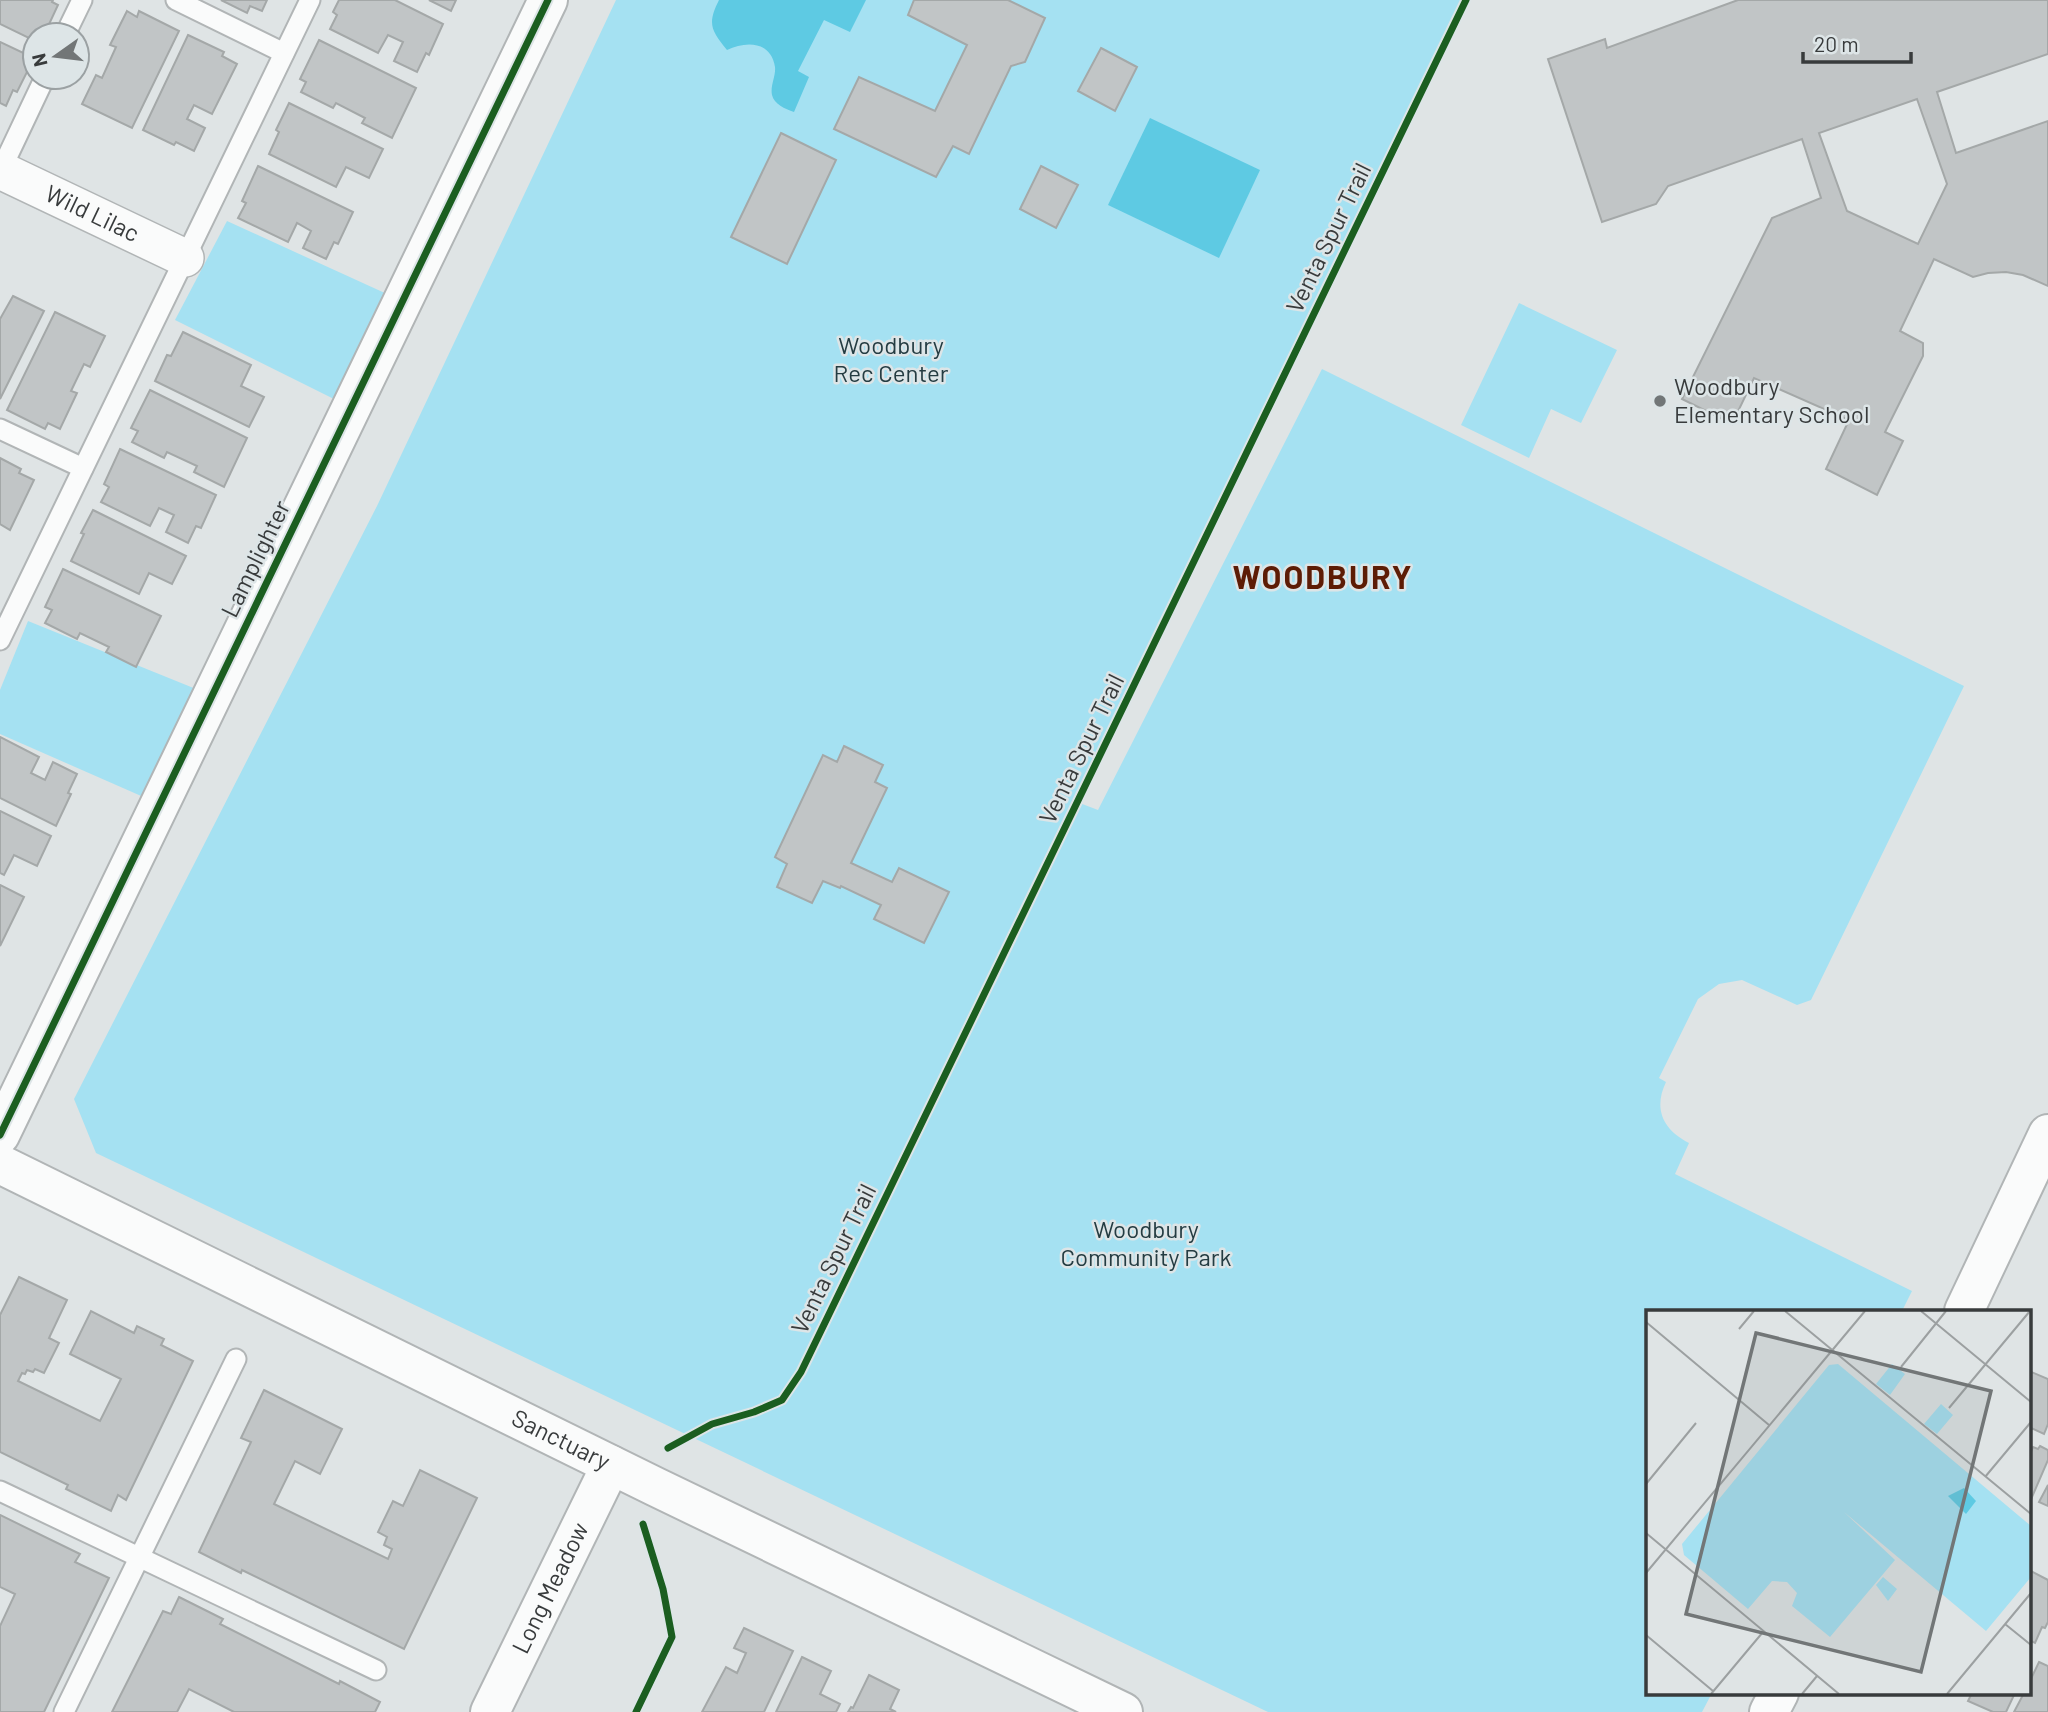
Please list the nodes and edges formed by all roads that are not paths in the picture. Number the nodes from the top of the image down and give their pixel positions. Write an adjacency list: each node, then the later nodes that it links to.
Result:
1 (82, 0): 5 (lane)
2 (176, 0): 6 (lane)
3 (310, 0): 6 (lane)
4 (548, 0): 13 (street, Lamplighter)
5 (72, 21)
6 (284, 53): 9 (lane)
7 (38, 91): 8 (lane)
8 (0, 171): 9 (street, Wild Lilac)
9 (185, 258): 11 (lane)
10 (0, 429): 11 (lane)
11 (83, 468): 12 (lane)
12 (0, 640)
13 (0, 1135)
14 (2045, 1148): 16 (street)
15 (0, 1164): 18 (street, Sanctuary)
16 (1964, 1310)
17 (236, 1359): 20 (lane)
18 (611, 1465): 24 (street, Long Meadow); 25 (street, Sanctuary)
19 (0, 1491): 20 (lane)
20 (139, 1557): 21 (lane); 23 (lane)
21 (376, 1670)
22 (1778, 1694): 26 (street)
23 (64, 1712)
24 (490, 1712)
25 (1123, 1712)
26 (1769, 1712)

